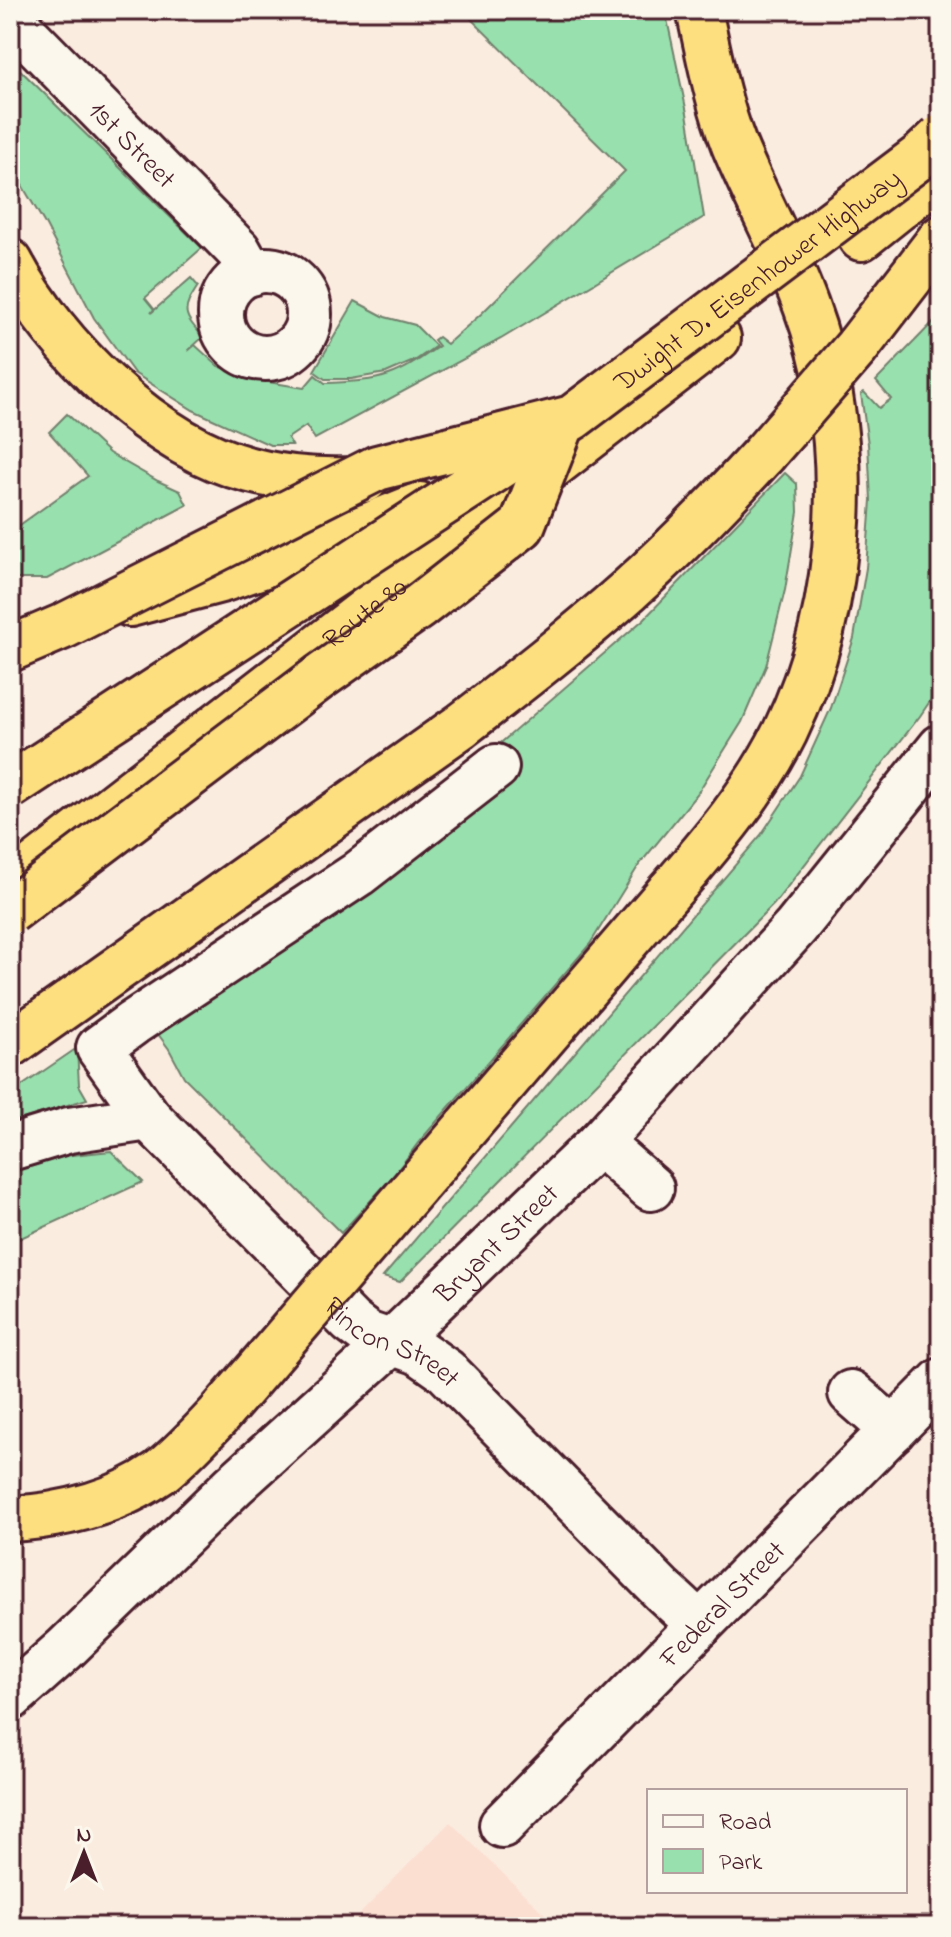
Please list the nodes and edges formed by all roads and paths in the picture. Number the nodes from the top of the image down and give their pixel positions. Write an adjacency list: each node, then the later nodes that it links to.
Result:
1 (699, 10): 25 (highway, bridge)
2 (10, 18): 7 (street, 1st Street)
3 (941, 137): 9 (highway, Dwight D. Eisenhower Highway, bridge)
4 (941, 174): 8 (highway, Dwight D. Eisenhower Highway)
5 (941, 238): 16 (highway, bridge)
6 (10, 262): 8 (highway)
7 (251, 273)
8 (718, 338): 10 (highway); 15 (highway, Route 80)
9 (566, 423): 11 (highway, bridge); 14 (highway, Route 80, bridge); 15 (highway, bridge)
10 (10, 630)
11 (10, 649)
12 (941, 747): 18 (street, Bryant Street)
13 (496, 767): 17 (street, Rincon Street)
14 (10, 786)
15 (11, 890)
16 (10, 1045)
17 (149, 1118): 19 (street); 21 (street, Rincon Street)
18 (599, 1143): 20 (street); 21 (street, Bryant Street)
19 (10, 1148)
20 (651, 1188)
21 (391, 1343): 26 (street, Rincon Street); 27 (street, Bryant Street)
22 (941, 1381): 24 (street, Federal Street)
23 (851, 1393): 24 (street)
24 (893, 1430): 26 (street, Federal Street)
25 (10, 1519)
26 (700, 1625): 28 (street, Federal Street)
27 (10, 1698)
28 (502, 1825)

